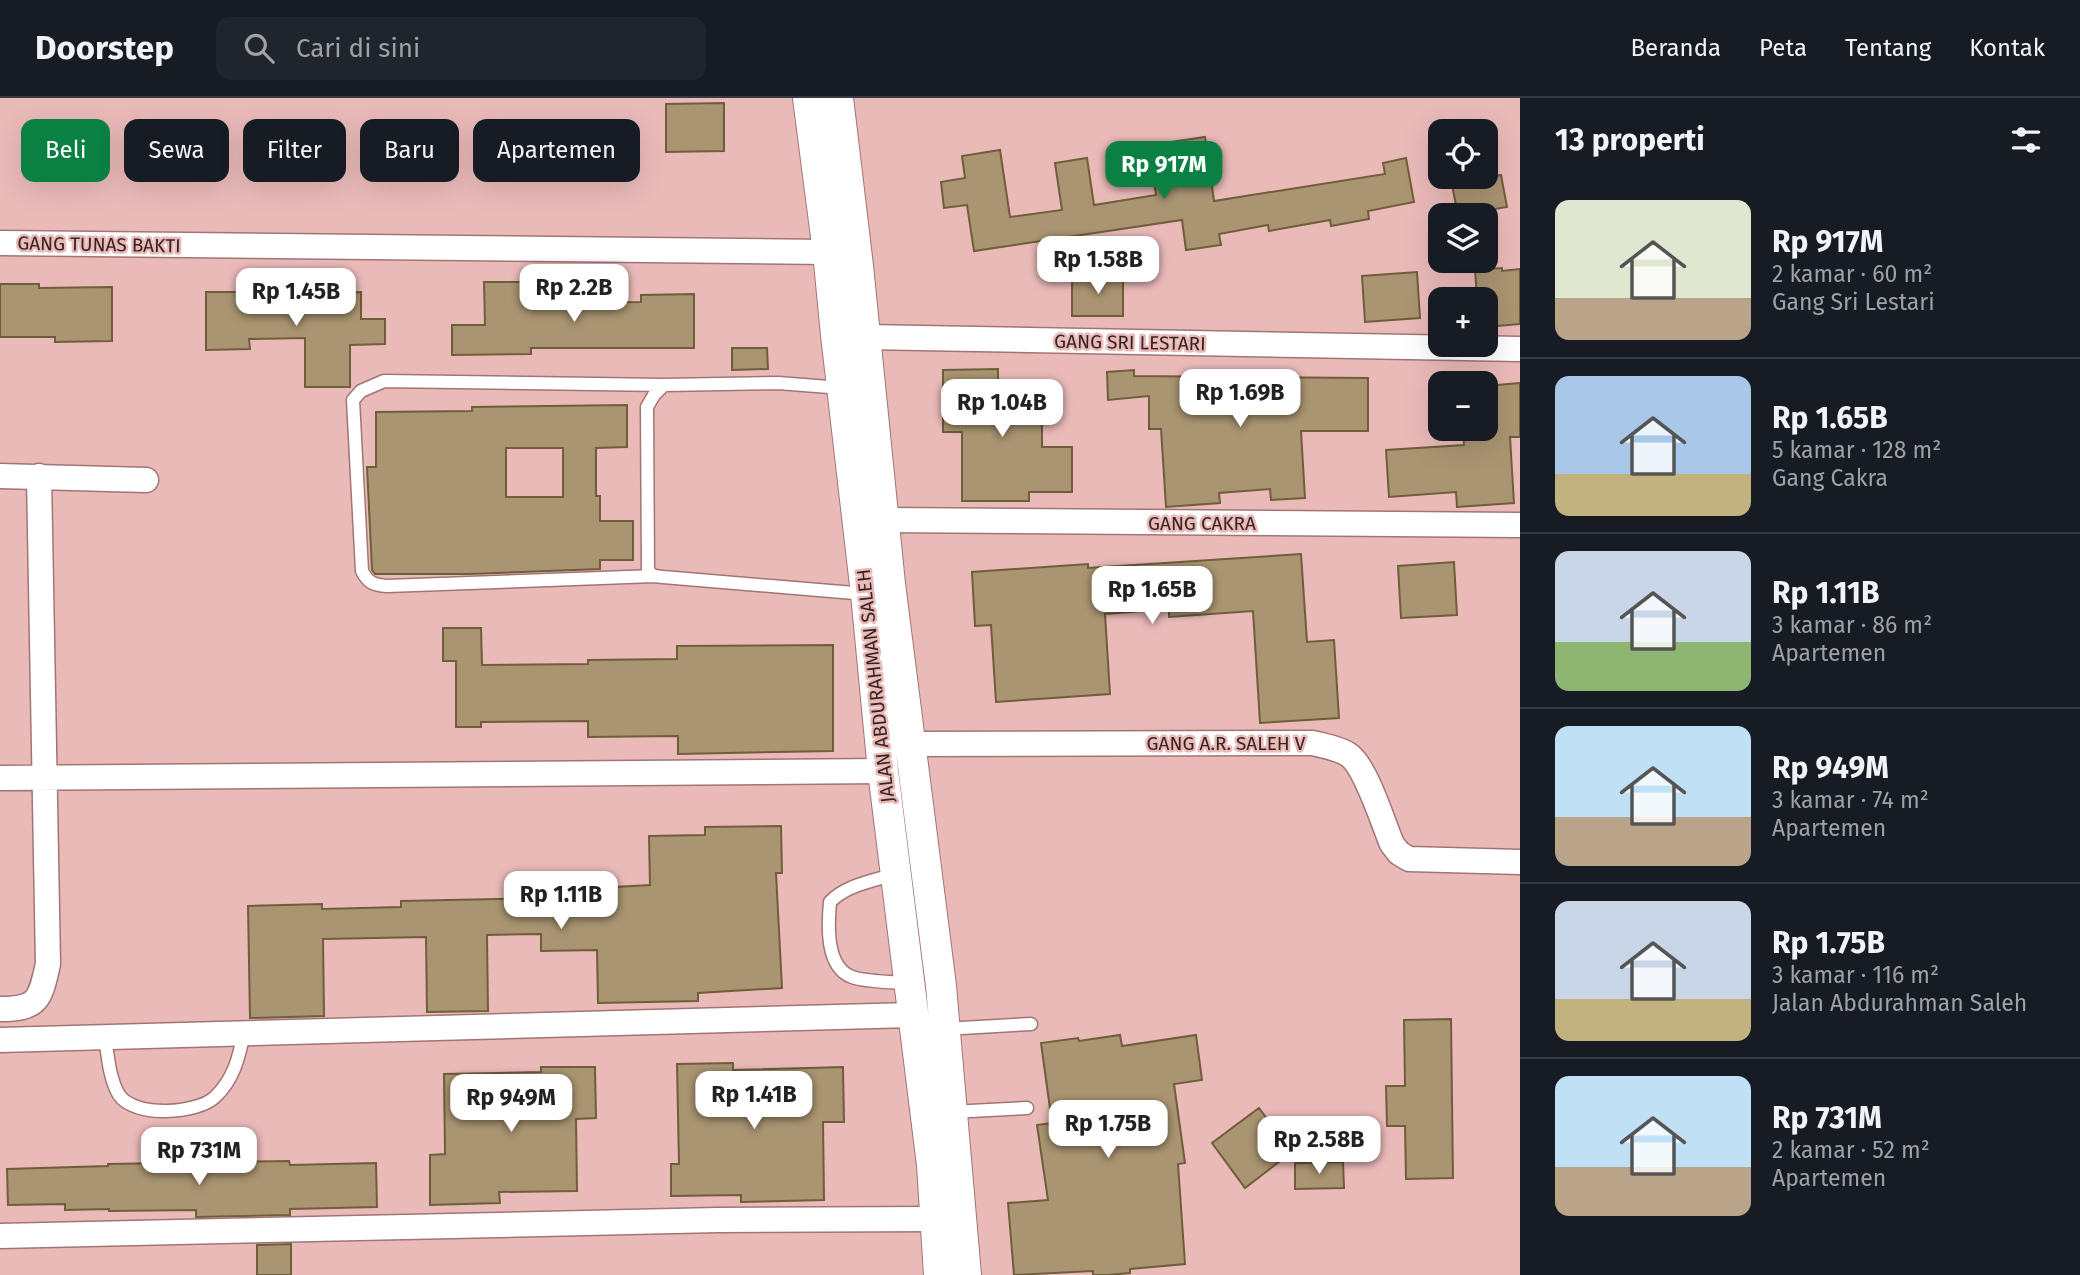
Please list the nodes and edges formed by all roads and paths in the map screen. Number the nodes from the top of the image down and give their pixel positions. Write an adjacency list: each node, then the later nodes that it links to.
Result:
1 (808, 98): 4 (street, JALAN ABDURAHMAN SALEH)
2 (838, 98): 5 (street, JALAN ABDURAHMAN SALEH)
3 (0, 243): 4 (street, GANG TUNAS BAKTI)
4 (828, 252): 8 (street, JALAN ABDURAHMAN SALEH)
5 (865, 337): 6 (street, GANG SRI LESTARI); 12 (street, JALAN ABDURAHMAN SALEH)
6 (1520, 349)
7 (664, 385): 8 (lane); 14 (lane); 14 (lane)
8 (842, 388): 15 (street, JALAN ABDURAHMAN SALEH)
9 (0, 476): 10 (street)
10 (39, 476): 11 (street); 19 (street)
11 (146, 480)
12 (884, 520): 13 (street, GANG CAKRA); 16 (street, JALAN ABDURAHMAN SALEH)
13 (1520, 524)
14 (654, 576): 15 (lane)
15 (866, 594): 17 (street, JALAN ABDURAHMAN SALEH)
16 (909, 744): 20 (street, GANG A.R. SALEH V); 26 (street, JALAN ABDURAHMAN SALEH)
17 (883, 771): 19 (street); 21 (street, JALAN ABDURAHMAN SALEH)
18 (0, 778): 19 (street)
19 (44, 779): 23 (street)
20 (1520, 862)
21 (895, 874): 22 (street, JALAN ABDURAHMAN SALEH); 22 (lane)
22 (908, 984): 24 (street, JALAN ABDURAHMAN SALEH)
23 (0, 1009)
24 (912, 1015): 27 (street); 32 (street, JALAN ABDURAHMAN SALEH)
25 (1031, 1024): 26 (lane)
26 (944, 1029): 31 (street, JALAN ABDURAHMAN SALEH)
27 (244, 1033): 28 (street); 28 (lane)
28 (105, 1037): 29 (street)
29 (0, 1040)
30 (1027, 1108): 31 (lane)
31 (951, 1112): 32 (street, JALAN ABDURAHMAN SALEH)
32 (943, 1164): 33 (street, JALAN ABDURAHMAN SALEH); 36 (street, JALAN ABDURAHMAN SALEH)
33 (935, 1219): 34 (street); 35 (street, JALAN ABDURAHMAN SALEH)
34 (0, 1236)
35 (939, 1275)
36 (966, 1275)

